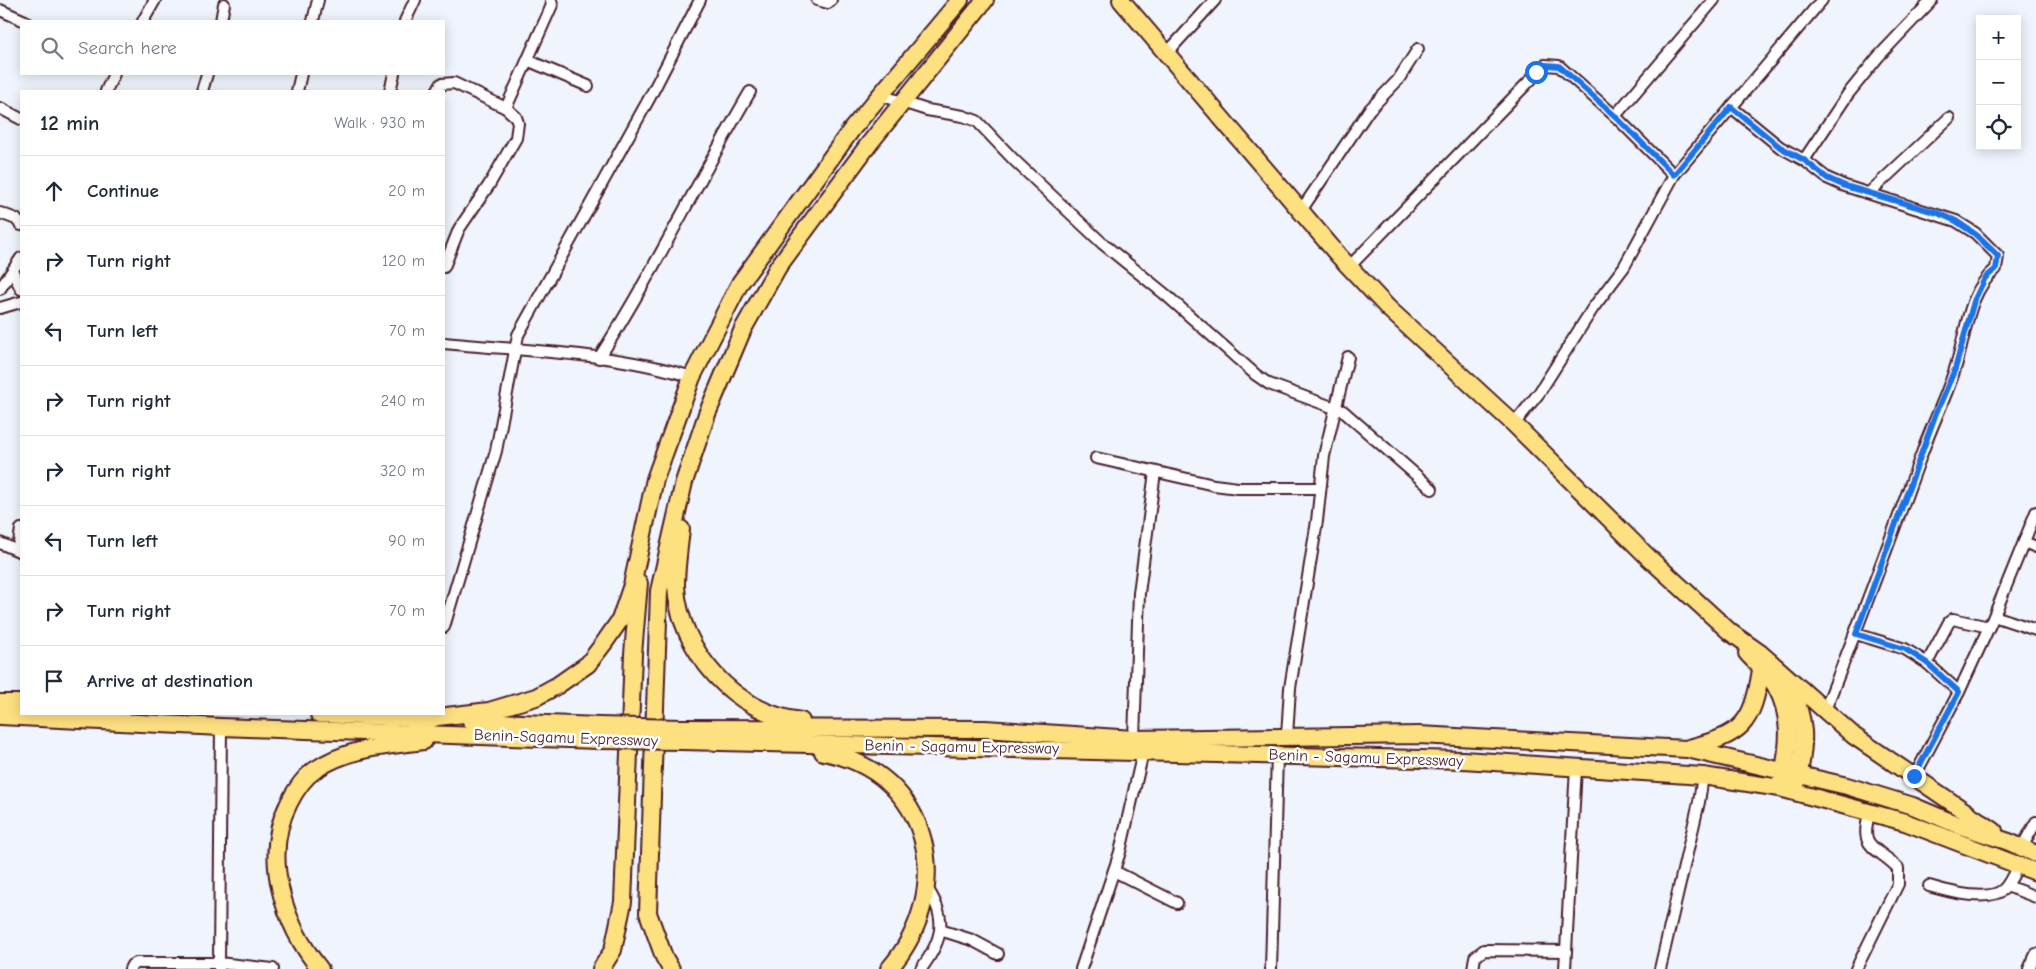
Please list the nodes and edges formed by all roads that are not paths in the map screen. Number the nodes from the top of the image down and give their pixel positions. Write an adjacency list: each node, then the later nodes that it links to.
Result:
1 (155, 0): 18 (street)
2 (318, 0): 20 (street)
3 (414, 0): 21 (street)
4 (550, 0): 24 (street)
5 (700, 0): 59 (street)
6 (817, 0): 7 (street)
7 (831, 0)
8 (960, 0): 36 (highway)
9 (985, 0): 37 (highway)
10 (1121, 0): 23 (highway)
11 (1215, 0): 23 (street)
12 (1714, 0): 41 (street)
13 (1822, 0): 38 (street)
14 (1932, 0): 44 (street)
15 (224, 4): 19 (street)
16 (0, 10): 17 (street)
17 (23, 20)
18 (144, 20)
19 (221, 20)
20 (312, 20)
21 (405, 20)
22 (1418, 49): 47 (street)
23 (1167, 53): 47 (highway)
24 (527, 60): 29 (street); 40 (street)
25 (114, 75): 30 (street)
26 (207, 75): 31 (street)
27 (301, 75): 32 (street)
28 (394, 75): 33 (street)
29 (588, 86)
30 (106, 90)
31 (202, 90)
32 (297, 90)
33 (390, 90)
34 (437, 90): 40 (street)
35 (750, 92): 61 (street)
36 (880, 95): 37 (street); 62 (highway)
37 (903, 102): 63 (street); 67 (highway)
38 (1731, 107): 44 (street); 45 (street)
39 (0, 108): 42 (street)
40 (506, 108): 51 (street)
41 (1615, 116): 45 (street); 52 (street)
42 (20, 118)
43 (1949, 118): 46 (street)
44 (1804, 160): 46 (street)
45 (1674, 175): 64 (street)
46 (1869, 193): 81 (street)
47 (1300, 212): 52 (highway)
48 (0, 213): 49 (street)
49 (20, 224)
50 (20, 260): 53 (street)
51 (445, 264)
52 (1349, 267): 64 (highway)
53 (13, 272): 54 (street); 55 (street)
54 (20, 287)
55 (0, 289)
56 (20, 302): 57 (street)
57 (0, 308)
58 (445, 343): 59 (street)
59 (515, 350): 61 (street); 77 (street)
60 (1348, 357): 63 (street)
61 (599, 358): 62 (street)
62 (692, 377): 71 (highway)
63 (1335, 406): 68 (street); 69 (street)
64 (1514, 424): 80 (highway)
65 (1096, 458): 66 (street)
66 (1155, 472): 68 (street); 101 (street)
67 (684, 482): 95 (highway); 129 (highway)
68 (1320, 488): 99 (street)
69 (1432, 489)
70 (2036, 512): 72 (street)
71 (642, 536): 89 (highway); 128 (highway)
72 (2024, 542): 74 (street); 76 (street)
73 (0, 543): 75 (street)
74 (2036, 547)
75 (20, 551)
76 (1994, 616): 78 (street); 79 (street)
77 (445, 624)
78 (1989, 627): 82 (street); 85 (street)
79 (2036, 630)
80 (1730, 632): 83 (highway); 84 (highway)
81 (1856, 634): 82 (street); 88 (street)
82 (1927, 663): 85 (street)
83 (1761, 670): 102 (highway); 105 (highway)
84 (1784, 676): 88 (highway); 105 (highway)
85 (1959, 692): 107 (street)
86 (0, 703): 87 (highway)
87 (20, 704)
88 (1824, 712): 107 (highway)
89 (445, 714)
90 (370, 715): 93 (highway)
91 (435, 715): 93 (highway)
92 (0, 716): 94 (highway, Benin-Sagamu Expressway)
93 (421, 716): 96 (highway)
94 (221, 727): 97 (highway, Benin-Sagamu Expressway); 124 (street)
95 (869, 728): 98 (highway); 101 (highway)
96 (599, 733): 97 (highway, Benin-Sagamu Expressway); 98 (highway, bridge)
97 (484, 735): 127 (highway)
98 (681, 735): 100 (highway, Benin - Sagamu Expressway)
99 (1287, 736): 101 (highway); 102 (highway)
100 (769, 742): 101 (highway, Benin - Sagamu Expressway); 115 (highway)
101 (1139, 745): 103 (highway, Benin - Sagamu Expressway); 113 (street)
102 (1687, 749): 105 (highway)
103 (1277, 754): 104 (highway, Benin - Sagamu Expressway); 133 (street)
104 (1576, 768): 106 (highway, Benin - Sagamu Expressway); 121 (street)
105 (1792, 772): 108 (highway); 111 (highway)
106 (1703, 776): 108 (highway, Benin - Sagamu Expressway); 136 (street)
107 (1914, 776): 111 (highway)
108 (1787, 790): 109 (highway, Benin - Sagamu Expressway)
109 (1870, 812): 112 (highway, Benin - Sagamu Expressway); 137 (street)
110 (2036, 822): 111 (street)
111 (2022, 848)
112 (2018, 865): 114 (highway, Benin - Sagamu Expressway); 117 (street)
113 (1114, 871): 119 (street); 132 (street)
114 (2036, 872)
115 (925, 885): 120 (street); 130 (highway)
116 (1929, 886): 117 (street)
117 (2007, 886): 118 (street)
118 (2036, 897)
119 (1177, 903)
120 (940, 930): 122 (street); 131 (street)
121 (1566, 951): 134 (street); 135 (street)
122 (998, 954)
123 (2036, 954): 138 (street)
124 (219, 966): 125 (street); 126 (street)
125 (130, 969)
126 (273, 969)
127 (320, 969)
128 (601, 969)
129 (671, 969)
130 (889, 969)
131 (921, 969)
132 (1081, 969)
133 (1271, 969)
134 (1473, 969)
135 (1565, 969)
136 (1660, 969)
137 (1856, 969)
138 (2030, 969)

